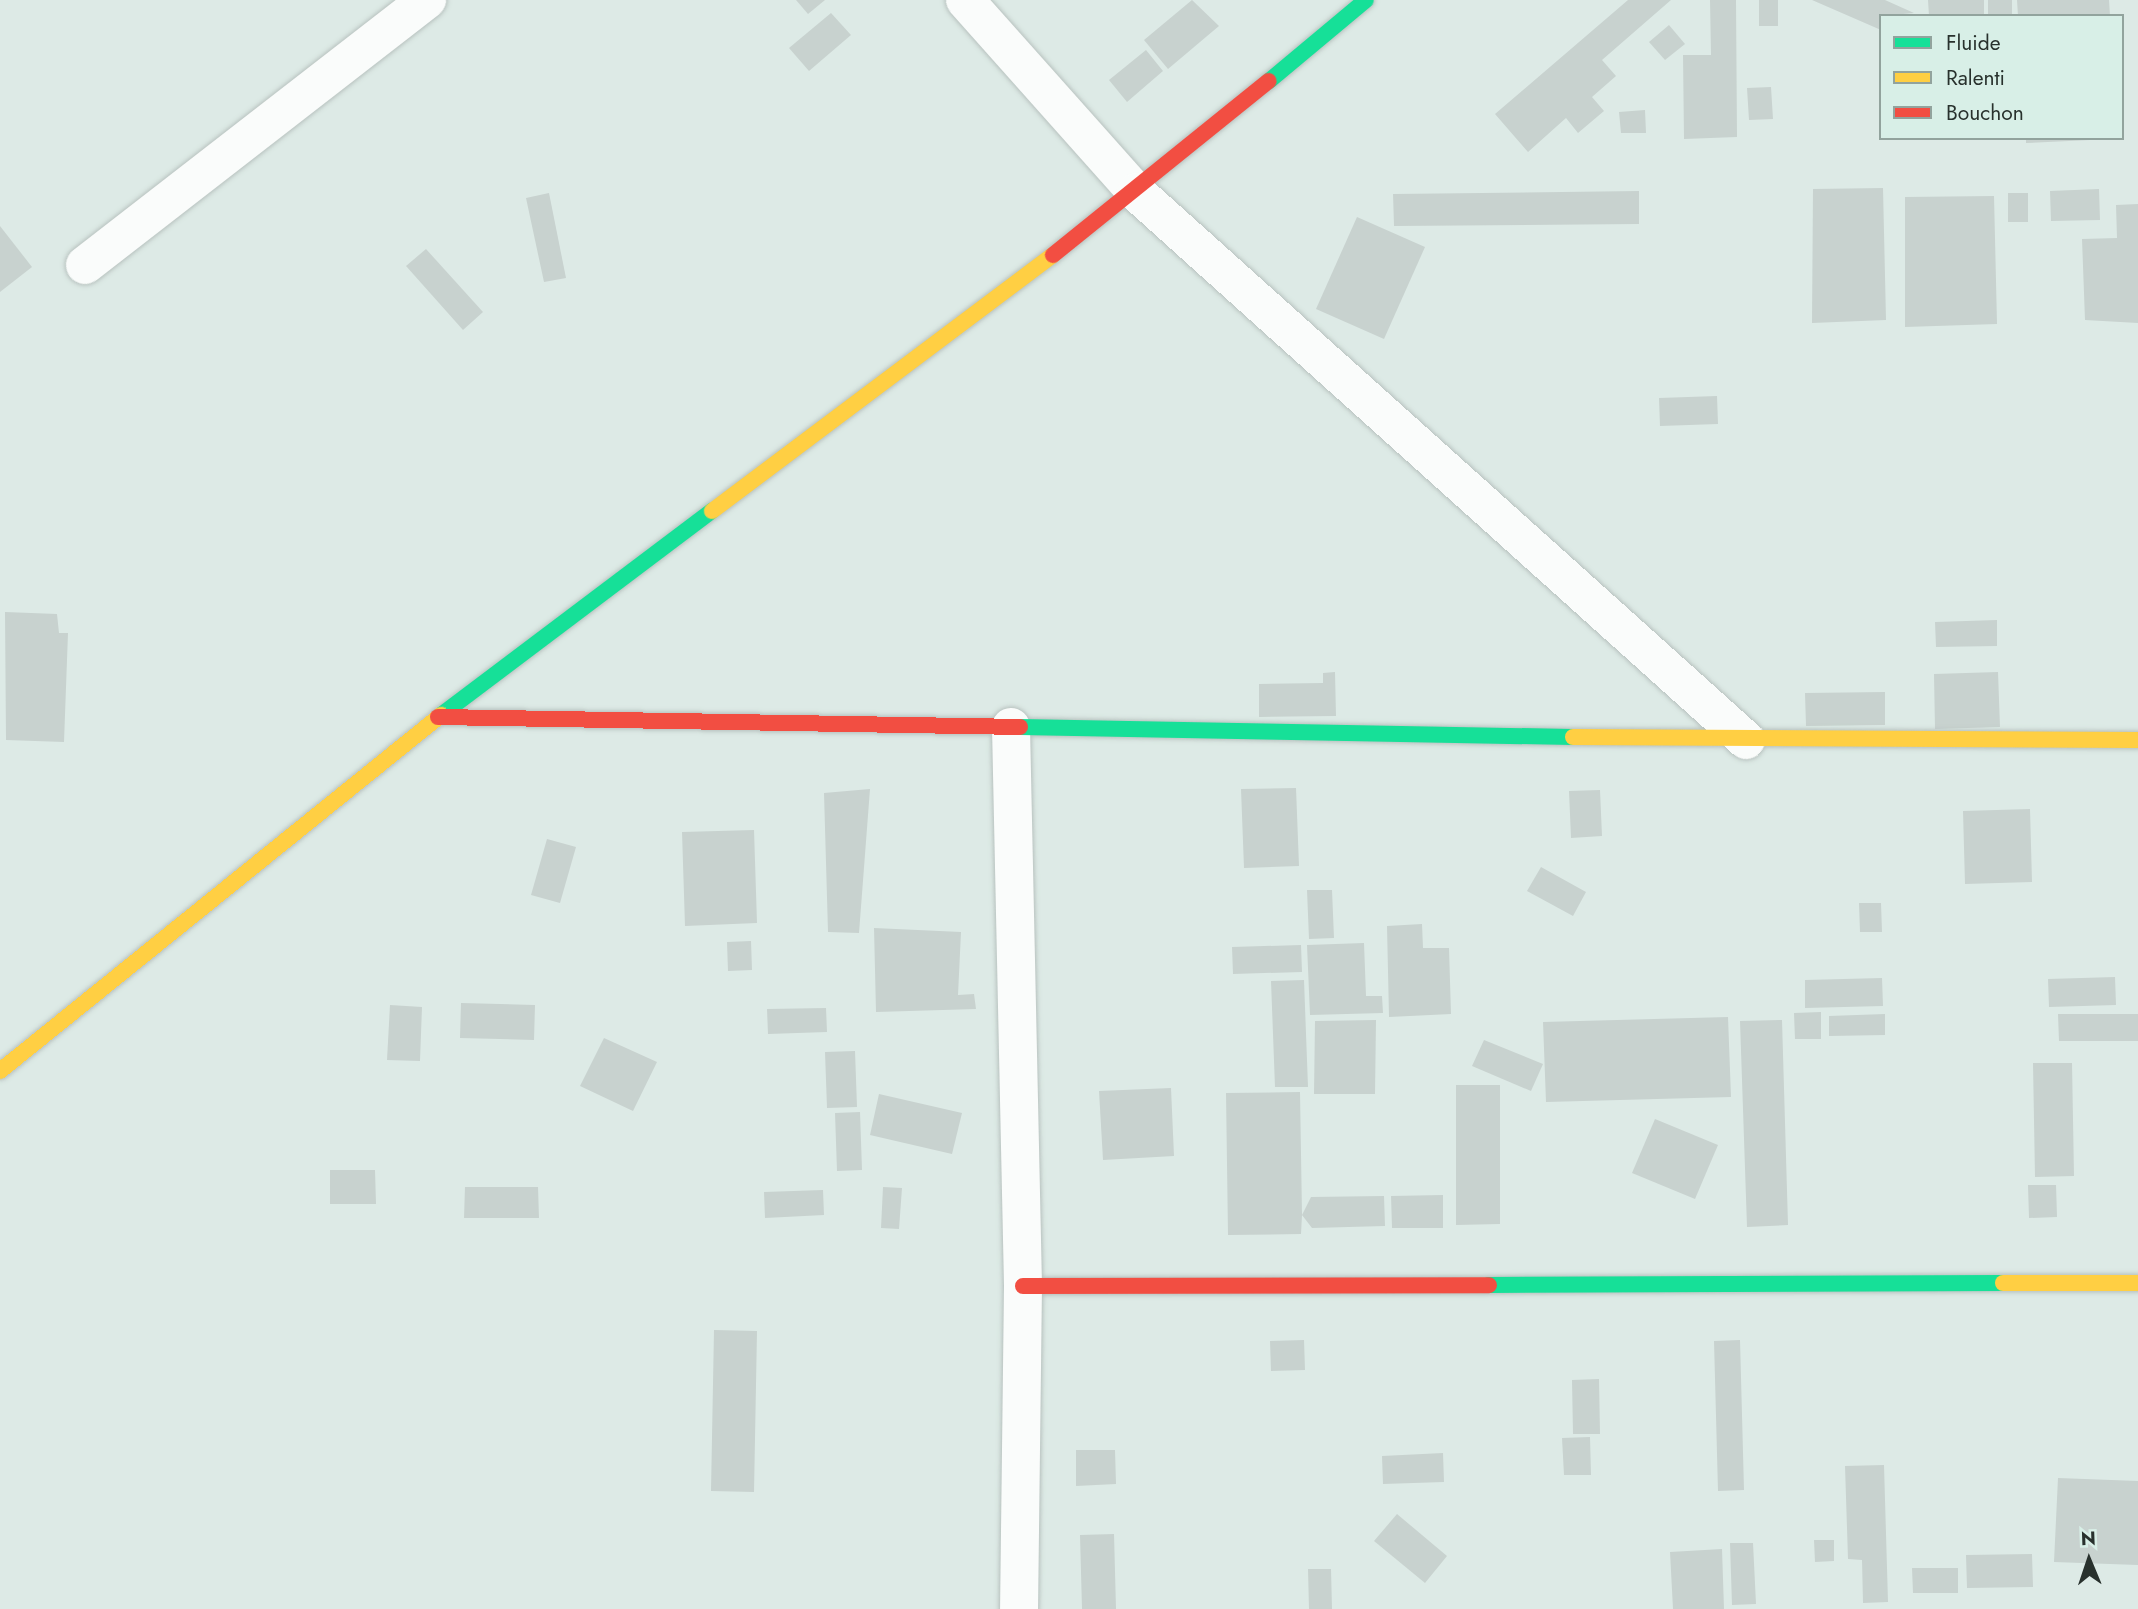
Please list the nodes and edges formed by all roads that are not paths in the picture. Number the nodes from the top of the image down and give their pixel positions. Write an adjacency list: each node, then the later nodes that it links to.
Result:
1 (427, 0): 5 (street)
2 (965, 0): 4 (street)
3 (1366, 0): 4 (street)
4 (1136, 192): 6 (street); 8 (street)
5 (85, 265)
6 (438, 717): 7 (street); 10 (street)
7 (1011, 727): 8 (street); 12 (street)
8 (1746, 740): 9 (street)
9 (2138, 740)
10 (0, 1071)
11 (2138, 1283): 12 (street)
12 (1023, 1286): 13 (street)
13 (1019, 1609)

